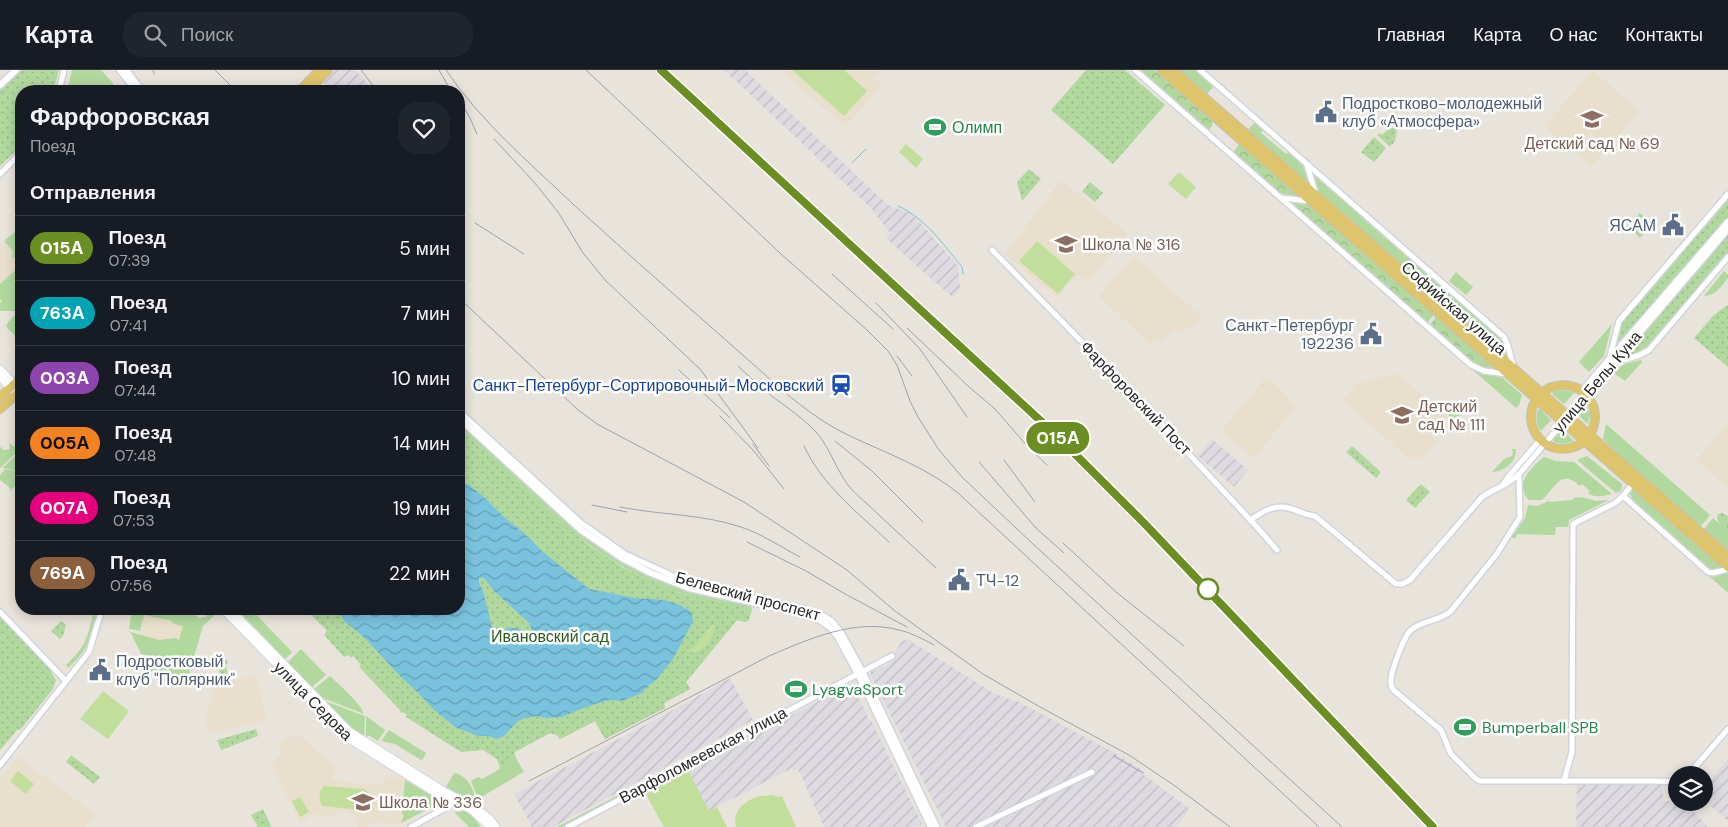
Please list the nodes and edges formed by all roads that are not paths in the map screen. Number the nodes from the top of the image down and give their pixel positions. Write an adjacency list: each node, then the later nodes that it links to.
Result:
1 (16, 70): 11 (street)
2 (64, 70): 12 (street)
3 (120, 70): 13 (street)
4 (126, 70): 14 (street)
5 (320, 70): 15 (main road)
6 (328, 70): 16 (main road)
7 (1135, 70): 21 (street)
8 (1161, 70): 22 (main road, Софийская улица)
9 (1173, 70): 22 (main road, Софийская улица)
10 (1200, 70): 18 (street)
11 (0, 85)
12 (60, 85)
13 (131, 85)
14 (137, 85)
15 (305, 85)
16 (314, 85)
17 (15, 159): 19 (street)
18 (1306, 164): 22 (street); 29 (street)
19 (0, 174)
20 (1728, 194): 27 (street)
21 (1280, 198): 22 (street); 29 (street)
22 (1313, 198): 29 (main road, Софийская улица)
23 (1728, 222): 27 (street, улица Белы Куна)
24 (1728, 229): 27 (street, улица Белы Куна)
25 (992, 250): 50 (street, Фарфоровский Пост)
26 (1728, 257): 27 (street)
27 (1611, 361): 34 (street, улица Белы Куна)
28 (0, 369): 32 (main road)
29 (1511, 371): 35 (main road, Софийская улица)
30 (0, 376): 32 (main road)
31 (15, 383): 32 (main road)
32 (12, 386): 33 (main road); 36 (main road)
33 (15, 389)
34 (1585, 392): 35 (main road); 39 (street, улица Белы Куна); 43 (main road)
35 (1539, 395): 39 (main road, Софийская улица); 41 (main road, Софийская улица); 44 (main road)
36 (0, 397)
37 (15, 397): 38 (main road)
38 (0, 409)
39 (1569, 416): 41 (street, улица Белы Куна); 43 (main road, Софийская улица)
40 (465, 417): 59 (street, Белевский проспект)
41 (1563, 422): 43 (main road, Софийская улица); 44 (street, улица Белы Куна)
42 (465, 424): 59 (street, Белевский проспект)
43 (1587, 438): 44 (main road); 46 (main road, Софийская улица); 52 (main road, Софийская улица)
44 (1542, 442): 45 (street, улица Белы Куна); 47 (street, улица Белы Куна)
45 (1519, 474): 47 (street, улица Белы Куна); 48 (street)
46 (1633, 483): 49 (street); 53 (main road, Софийская улица)
47 (1504, 486): 48 (street); 50 (street)
48 (1520, 491): 65 (street)
49 (1623, 496): 53 (street); 65 (street)
50 (1250, 520): 51 (street, Фарфоровский Пост)
51 (1277, 550)
52 (1728, 556)
53 (1728, 568)
54 (0, 612): 60 (street)
55 (100, 615): 60 (street)
56 (229, 615): 67 (main road, улица Седова)
57 (236, 615): 67 (main road, улица Седова)
58 (892, 656): 59 (street, Варфоломеевская улица)
59 (861, 673): 71 (street, Варфоломеевская улица); 72 (street, Белевский проспект); 73 (street, Белевский проспект)
60 (66, 680): 62 (street)
61 (1728, 729): 63 (street)
62 (0, 765)
63 (1696, 766)
64 (1092, 772): 74 (street)
65 (1564, 781): 66 (street)
66 (1668, 782)
67 (459, 801): 68 (street); 69 (main road, улица Седова); 70 (main road, улица Седова)
68 (411, 827)
69 (490, 827)
70 (496, 827)
71 (568, 827)
72 (931, 827)
73 (937, 827)
74 (976, 827)

